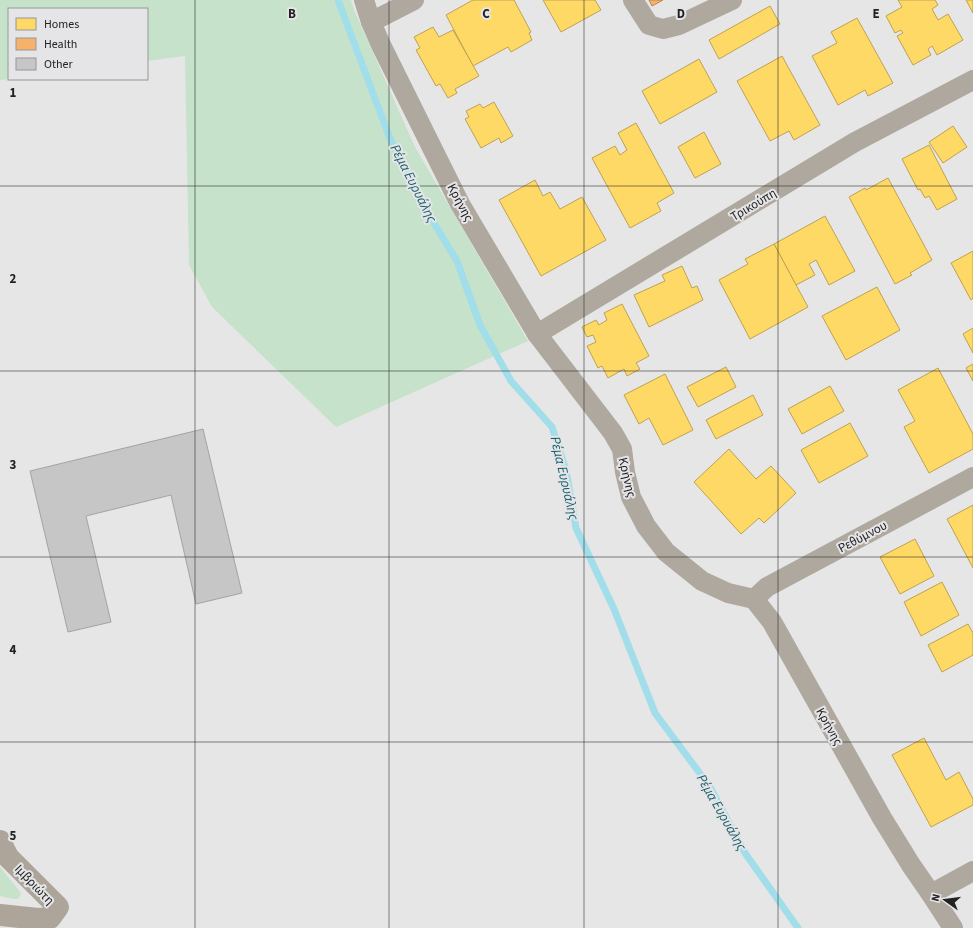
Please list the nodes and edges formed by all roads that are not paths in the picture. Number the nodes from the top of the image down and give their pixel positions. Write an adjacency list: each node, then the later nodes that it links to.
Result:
1 (364, 0): 5 (street, Κρήνης)
2 (414, 0): 5 (street)
3 (633, 0): 4 (street)
4 (732, 0)
5 (371, 22): 7 (street, Κρήνης)
6 (973, 80): 7 (street, Τρικούπη)
7 (536, 334): 9 (street, Κρήνης)
8 (973, 477): 9 (street, Ρεθύμνου)
9 (754, 599): 12 (street, Κρήνης)
10 (0, 841): 13 (street, Ιμβριώτη)
11 (973, 871): 12 (street)
12 (931, 894): 14 (street, Κρήνης)
13 (0, 915)
14 (953, 928)

